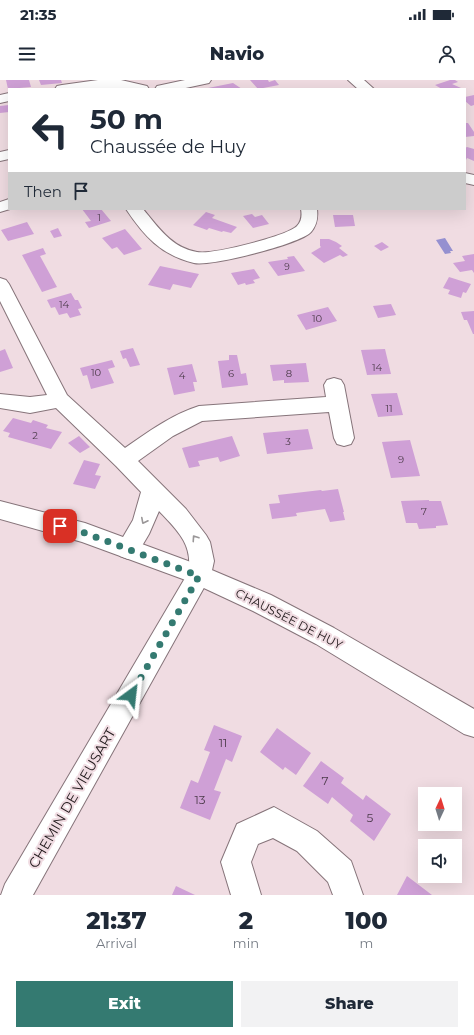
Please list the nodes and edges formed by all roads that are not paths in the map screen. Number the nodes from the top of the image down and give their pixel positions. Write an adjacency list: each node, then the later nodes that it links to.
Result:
1 (141, 80): 6 (street)
2 (204, 80): 7 (street)
3 (354, 80): 8 (street)
4 (70, 88): 5 (street)
5 (138, 88)
6 (147, 88)
7 (167, 88)
8 (366, 88)
9 (135, 210): 10 (street)
10 (309, 210)
11 (0, 284): 12 (street)
12 (60, 400): 13 (street); 15 (street)
13 (0, 401)
14 (344, 438): 15 (street)
15 (124, 460): 16 (street)
16 (152, 490): 18 (street, one-way to 18); 19 (street, one-way to 16)
17 (0, 510): 18 (street, CHAUSSÉE DE HUY)
18 (128, 549): 19 (street, CHAUSSÉE DE HUY)
19 (199, 576): 20 (street, CHAUSSÉE DE HUY); 21 (street, CHEMIN DE VIEUSART)
20 (474, 724)
21 (16, 895)
22 (246, 895): 23 (street)
23 (348, 895)

